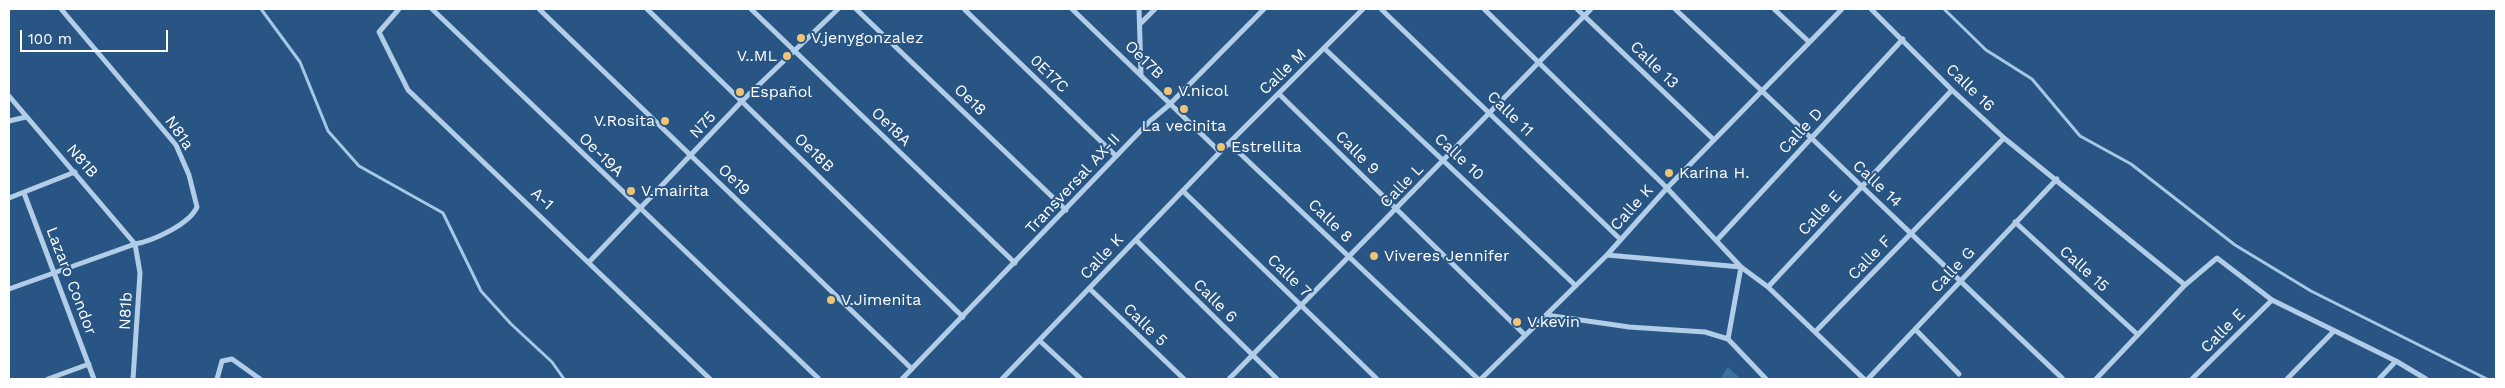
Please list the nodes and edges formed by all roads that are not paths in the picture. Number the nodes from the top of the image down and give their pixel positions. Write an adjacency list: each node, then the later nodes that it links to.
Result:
1 (61, 9): 63 (street, N81a)
2 (400, 9): 66 (street, A-1)
3 (432, 9): 55 (street, Oe-19A)
4 (539, 9): 45 (street, Oe19)
5 (647, 9): 35 (street, Oe18B)
6 (751, 9): 28 (street, Oe18A)
7 (838, 9): 28 (street, N75)
8 (856, 9): 56 (street, Oe18)
9 (964, 9): 46 (street, 0E17C)
10 (1072, 9): 30 (street, Oe17B)
11 (1139, 9): 24 (street)
12 (1155, 9): 24 (street)
13 (1264, 9): 36 (street, Transversal AX-II)
14 (1362, 9): 27 (street, Calle M)
15 (1381, 9): 37 (street, Calle 11)
16 (1484, 9): 29 (street)
17 (1577, 9): 23 (street, Calle 13)
18 (1591, 9): 23 (street, Calle L)
19 (1675, 9): 32 (street, Calle 14)
20 (1774, 9): 26 (street)
21 (1842, 9): 26 (street, Calle K)
22 (1871, 9): 25 (street, Calle 16)
23 (1584, 16): 29 (street, Calle L); 42 (street, Calle 13)
24 (1141, 23): 30 (street)
25 (1903, 39): 31 (street, Calle 16); 40 (street, Calle D)
26 (1808, 41): 32 (street, Calle K)
27 (1325, 49): 33 (street, Calle M); 47 (street, Calle 10)
28 (795, 52): 35 (street, N75); 67 (street, Oe18A)
29 (1538, 60): 37 (street, Calle L); 51 (street)
30 (1141, 74): 36 (street, Oe17B)
31 (1952, 90): 41 (street, Calle 16); 50 (street, Calle E)
32 (1762, 91): 40 (street, Calle 14); 42 (street, Calle K)
33 (1279, 94): 43 (street, Calle M); 57 (street, Calle 9)
34 (9, 96): 38 (street, N81B)
35 (742, 101): 45 (street, N75); 79 (street, Oe18B)
36 (1170, 105): 44 (street, Oe17B); 46 (street, Transversal AX-II)
37 (1491, 112): 47 (street, Calle L); 60 (street, Calle 11)
38 (26, 116): 39 (street); 48 (street, N81B)
39 (9, 121)
40 (1811, 138): 50 (street, Calle 14); 62 (street, Calle D)
41 (2004, 138): 49 (street, Calle 16); 59 (street, Calle F)
42 (1714, 140): 51 (street, Calle K)
43 (1229, 143): 44 (street, Calle M); 65 (street, Calle 8)
44 (1220, 152): 52 (street, Calle K)
45 (691, 156): 55 (street, N75); 90 (street, Oe19)
46 (1116, 156): 56 (street, Transversal AX-II)
47 (1444, 160): 57 (street, Calle L); 71 (street, Calle 10)
48 (75, 172): 53 (street); 63 (street, N81B)
49 (2057, 179): 58 (street, Calle G); 72 (street, Calle 16)
50 (1860, 187): 59 (street, Calle 14); 73 (street, Calle E)
51 (1667, 188): 60 (street, Calle K); 62 (street)
52 (1183, 191): 61 (street, Calle K); 77 (street, Calle 7)
53 (24, 193): 54 (street); 69 (street, Lazaro Condor)
54 (9, 198)
55 (638, 208): 66 (street, N75); 98 (street, Oe-19A)
56 (1066, 210): 67 (street, Transversal AX-II)
57 (1396, 210): 65 (street, Calle L); 84 (street, Calle 9)
58 (2015, 222): 70 (street, Calle G); 83 (street, Calle 15)
59 (1912, 232): 70 (street, Calle 14); 81 (street, Calle F)
60 (1620, 239): 64 (street, Calle K)
61 (1136, 240): 75 (street, Calle K); 87 (street, Calle 6)
62 (1717, 240): 68 (street)
63 (134, 244): 69 (street); 94 (street, N81b)
64 (1607, 255): 68 (street); 71 (street, Calle K)
65 (1350, 258): 77 (street, Calle L); 106 (street, Calle 8)
66 (590, 262): 97 (street, A-1)
67 (1015, 263): 79 (street, Transversal AX-II)
68 (1741, 267): 73 (street); 85 (street)
69 (55, 273): 74 (street); 89 (street, Lazaro Condor)
70 (1960, 282): 80 (street, Calle G); 110 (street, Calle 14)
71 (1575, 285): 78 (street, Calle K)
72 (2185, 285): 76 (street); 83 (street)
73 (1768, 287): 81 (street)
74 (9, 289)
75 (1090, 289): 86 (street, Calle K); 102 (street, Calle 5)
76 (2272, 300): 82 (street); 112 (street, Calle E)
77 (1301, 305): 87 (street, Calle L); 105 (street, Calle 7)
78 (1546, 315): 84 (street, Calle K); 85 (street)
79 (963, 317): 90 (street, Transversal AX-II)
80 (1915, 329): 91 (street); 109 (street, Calle G)
81 (1816, 331): 108 (street)
82 (2333, 332): 88 (street); 113 (street)
83 (2137, 334): 111 (street)
84 (1525, 335): 106 (street, Calle K)
85 (1728, 339): 107 (street)
86 (1040, 341): 100 (street, Calle K); 101 (street)
87 (1253, 356): 103 (street, Calle L); 104 (street, Calle 6)
88 (2396, 361): 114 (street); 115 (street)
89 (89, 364): 92 (street); 93 (street, Lazaro Condor)
90 (912, 369): 99 (street, Transversal AX-II)
91 (1959, 374)
92 (48, 379)
93 (94, 379)
94 (134, 379)
95 (216, 379): 96 (street)
96 (260, 379)
97 (710, 379)
98 (819, 379)
99 (902, 379)
100 (1002, 379)
101 (1081, 379)
102 (1184, 379)
103 (1229, 379)
104 (1277, 379)
105 (1377, 379)
106 (1480, 379)
107 (1766, 379)
108 (1864, 379)
109 (1868, 379)
110 (2063, 379)
111 (2096, 379)
112 (2192, 379)
113 (2287, 379)
114 (2379, 379)
115 (2426, 379)

